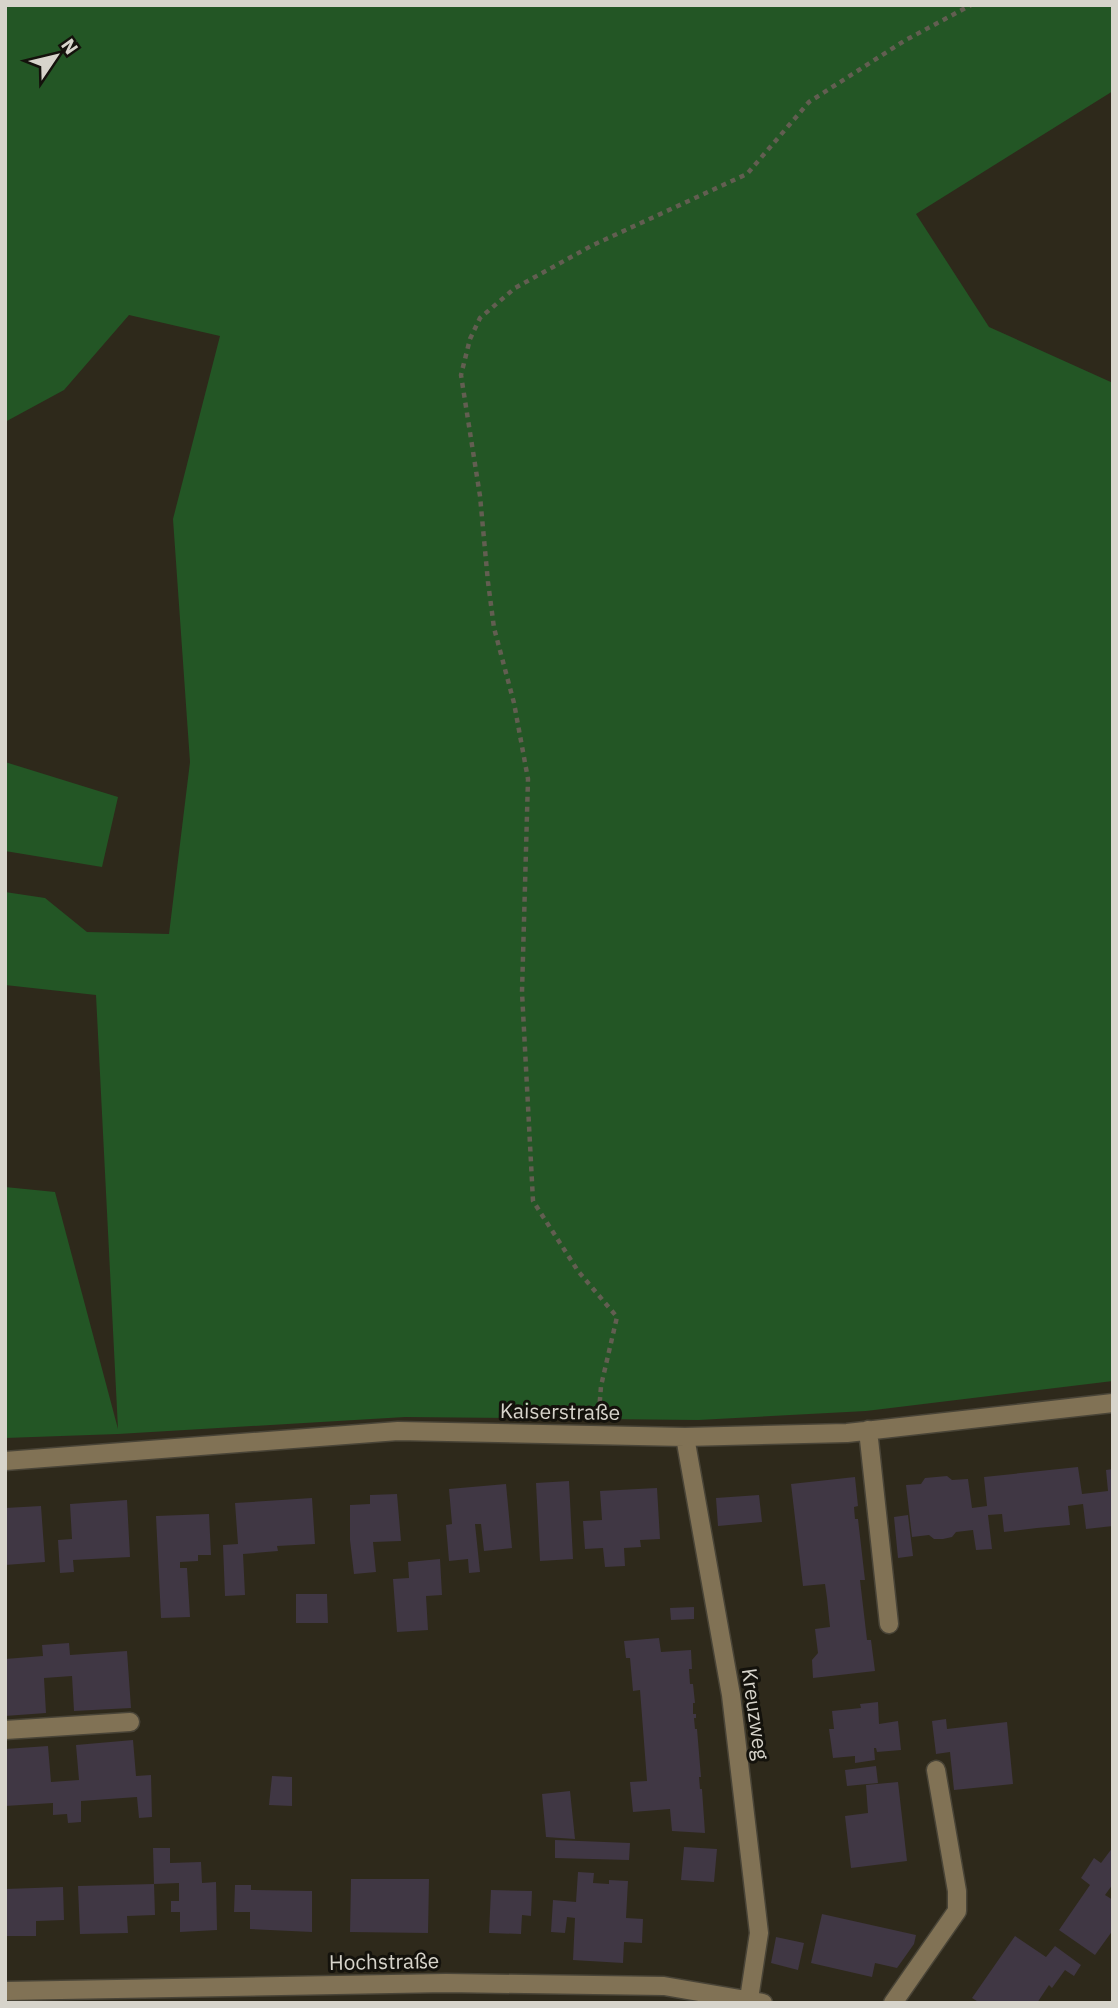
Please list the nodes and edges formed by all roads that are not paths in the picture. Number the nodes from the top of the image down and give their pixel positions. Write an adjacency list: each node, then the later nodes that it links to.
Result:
1 (1113, 1403): 2 (street, Kaiserstraße)
2 (868, 1430): 3 (street, Kaiserstraße); 5 (street)
3 (685, 1437): 4 (street, Kaiserstraße); 10 (street, Kreuzweg)
4 (5, 1461)
5 (889, 1624)
6 (130, 1722): 7 (street)
7 (5, 1730)
8 (936, 1770): 11 (street)
9 (5, 1991): 10 (street, Hochstraße)
10 (756, 2001)
11 (893, 2003)

